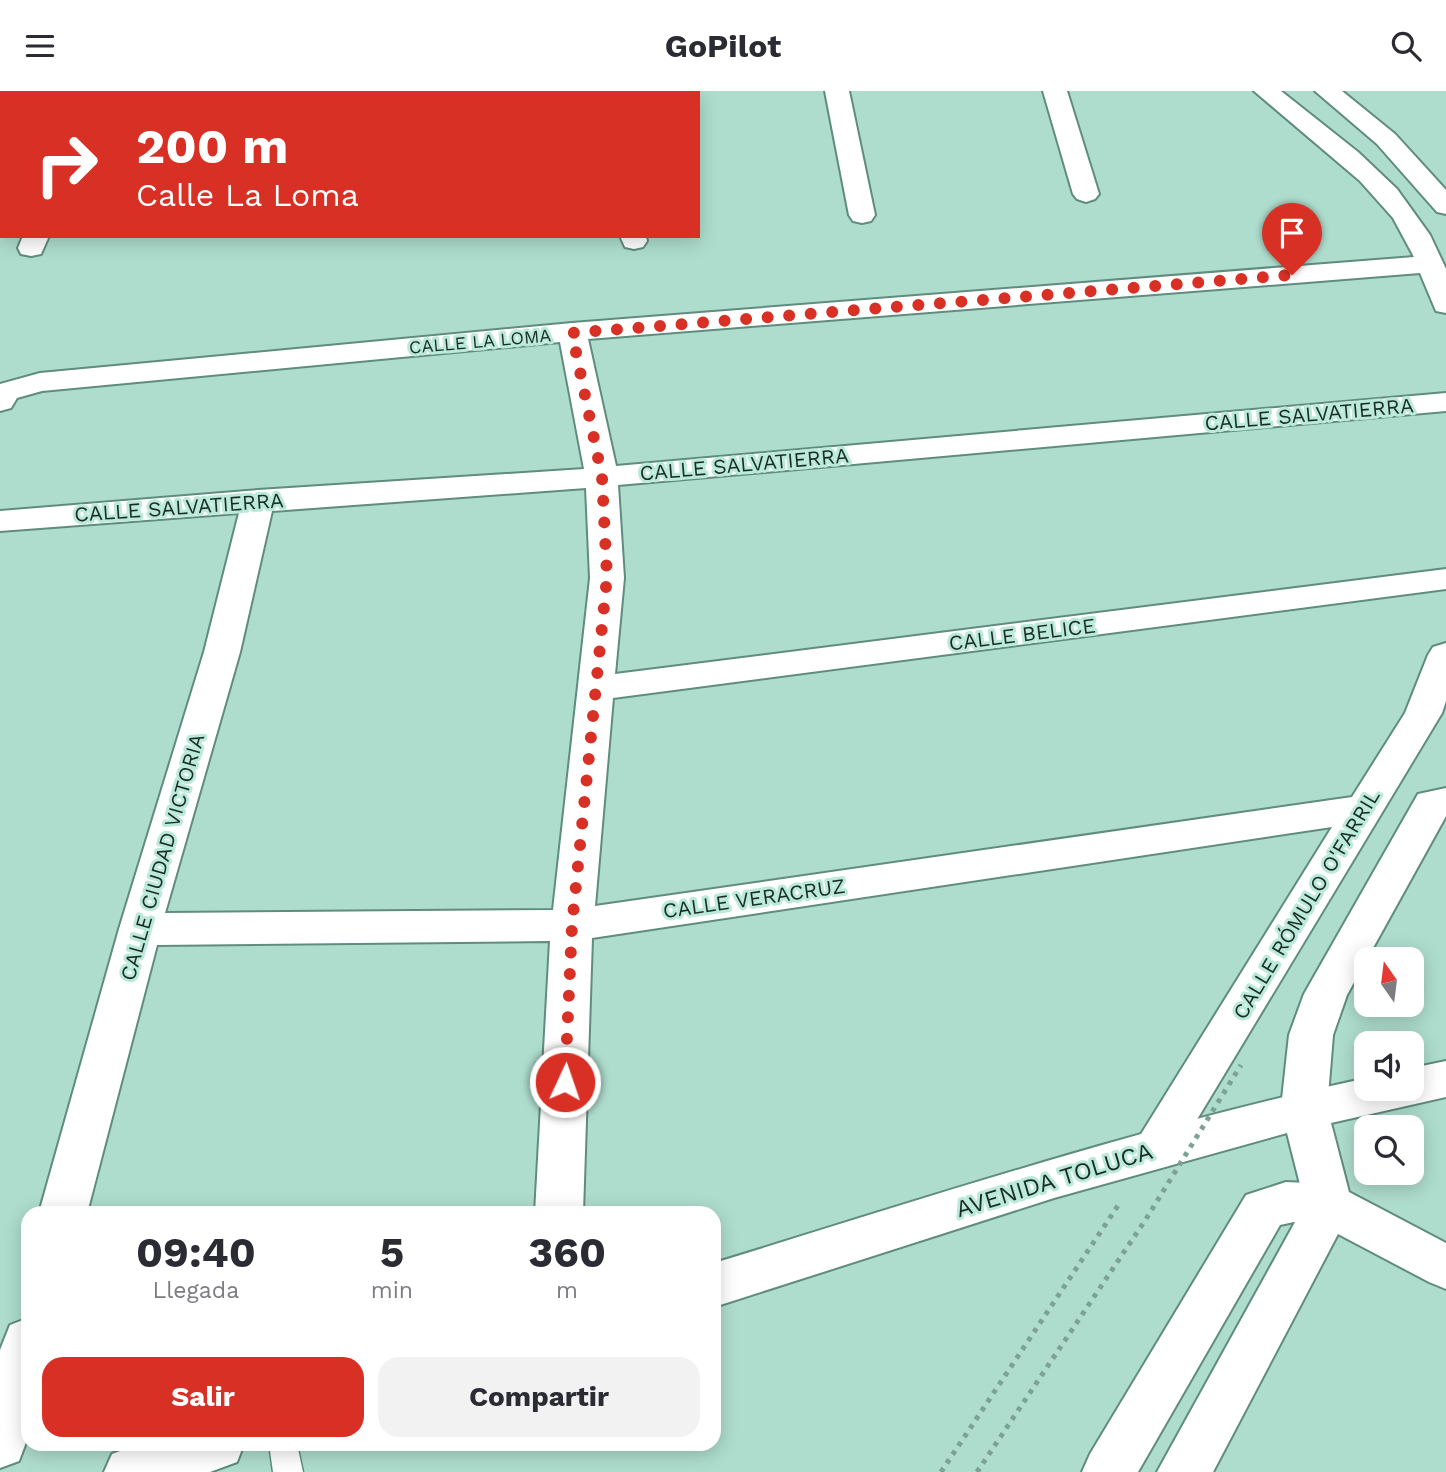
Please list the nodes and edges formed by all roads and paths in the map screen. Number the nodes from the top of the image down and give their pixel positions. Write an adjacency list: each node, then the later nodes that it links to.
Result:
1 (836, 91): 7 (street)
2 (1055, 91): 5 (street)
3 (1266, 91): 8 (street)
4 (1327, 91): 6 (street)
5 (1086, 194)
6 (1446, 206)
7 (862, 215)
8 (1430, 264): 9 (street); 10 (street, CALLE LA LOMA)
9 (1446, 305)
10 (572, 333): 12 (street, CALLE LA LOMA); 13 (street)
11 (1446, 402): 13 (street, CALLE SALVATIERRA)
12 (0, 403)
13 (602, 477): 14 (street, CALLE SALVATIERRA); 18 (street)
14 (258, 500): 15 (street, CALLE SALVATIERRA); 22 (street, CALLE CIUDAD VICTORIA)
15 (0, 521)
16 (1446, 579): 18 (street, CALLE BELICE)
17 (1446, 655): 20 (street, CALLE RÓMULO O'FARRIL)
18 (597, 688): 21 (street)
19 (1439, 803): 27 (street)
20 (1363, 809): 21 (street, CALLE VERACRUZ); 28 (street, CALLE RÓMULO O'FARRIL)
21 (572, 925): 22 (street, CALLE VERACRUZ); 31 (street)
22 (140, 929): 30 (street, CALLE CIUDAD VICTORIA)
23 (1241, 1065): 41 (path, bridge)
24 (1446, 1079): 25 (street)
25 (1424, 1084)
26 (1354, 1098): 27 (street, AVENIDA TOLUCA)
27 (1304, 1108): 28 (street, AVENIDA TOLUCA); 29 (street)
28 (1156, 1147): 33 (street, AVENIDA TOLUCA); 40 (path)
29 (1329, 1205): 32 (street); 42 (street); 43 (street)
30 (65, 1206)
31 (559, 1206)
32 (1446, 1267)
33 (721, 1283)
34 (21, 1367): 35 (street)
35 (0, 1444)
36 (196, 1451): 38 (street)
37 (284, 1451): 39 (lane)
38 (131, 1472)
39 (288, 1472)
40 (942, 1472)
41 (977, 1472)
42 (1109, 1472)
43 (1184, 1472)

